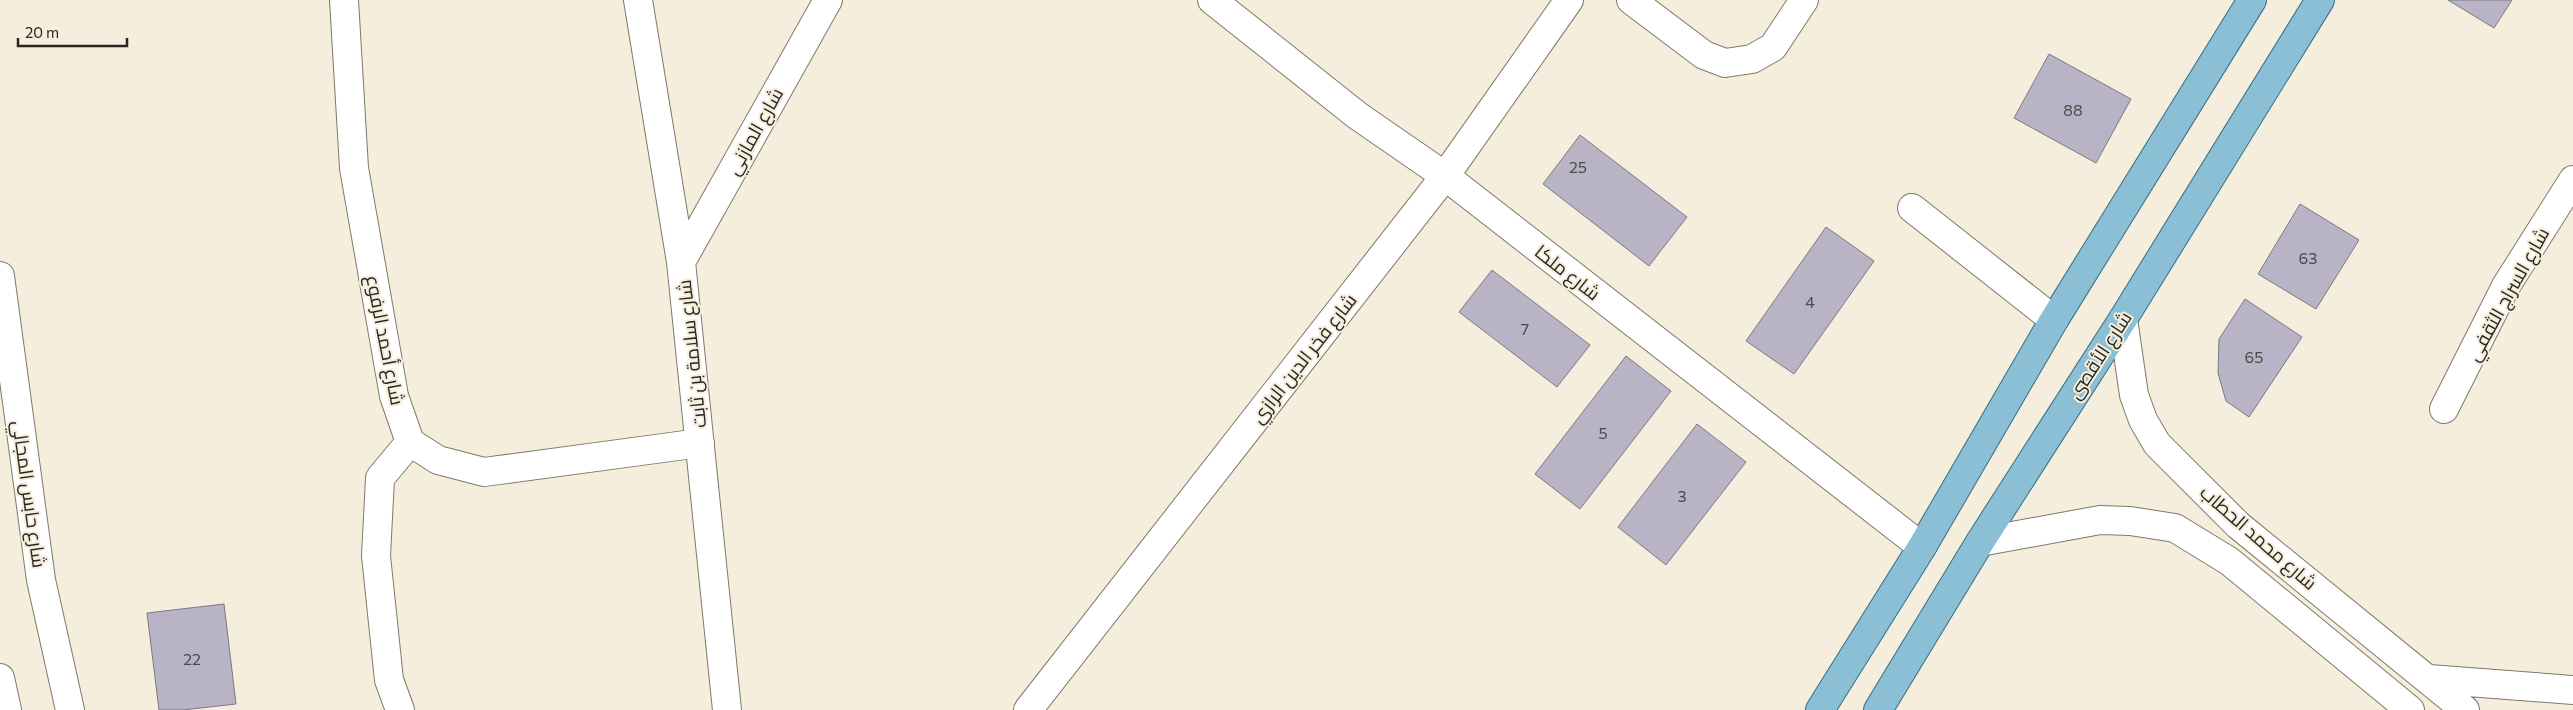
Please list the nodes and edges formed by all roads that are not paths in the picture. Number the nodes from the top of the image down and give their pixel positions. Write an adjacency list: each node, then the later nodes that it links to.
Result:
1 (344, 0): 18 (street, شارع أحمد الرفوع)
2 (638, 0): 13 (street, شارع سلامة بن ثابت)
3 (828, 0): 13 (street, شارع المازني)
4 (1212, 0): 10 (street, شارع ملكا)
5 (1569, 0): 10 (street, شارع فخر الدين الرازي)
6 (1631, 0): 7 (street)
7 (1804, 0)
8 (2252, 0): 16 (main road)
9 (2320, 0): 15 (main road, شارع الأقصى)
10 (1445, 176): 21 (street, شارع ملكا); 30 (street, شارع فخر الدين الرازي)
11 (2573, 180): 17 (street, شارع السراج الثقفي)
12 (1912, 208): 16 (street)
13 (680, 262): 19 (street, شارع سلامة بن ثابت)
14 (0, 276): 27 (street, شارع حابس المجالي)
15 (2123, 319): 20 (main road, شارع الأقصى); 23 (street, شارع محمد الحطاب)
16 (2054, 320): 21 (main road)
17 (2444, 409)
18 (410, 442): 19 (street); 28 (street)
19 (700, 443): 29 (street, شارع سلامة بن ثابت)
20 (1980, 542): 25 (street, شارع محمد الحطاب); 32 (main road, شارع الأقصى)
21 (1922, 547): 31 (main road)
22 (0, 678): 26 (street)
23 (2429, 679): 24 (street); 33 (street, شارع محمد الحطاب)
24 (2573, 690)
25 (2404, 707)
26 (7, 710)
27 (70, 710)
28 (400, 710)
29 (727, 710)
30 (1028, 710)
31 (1820, 710)
32 (1878, 710)
33 (2465, 710)

